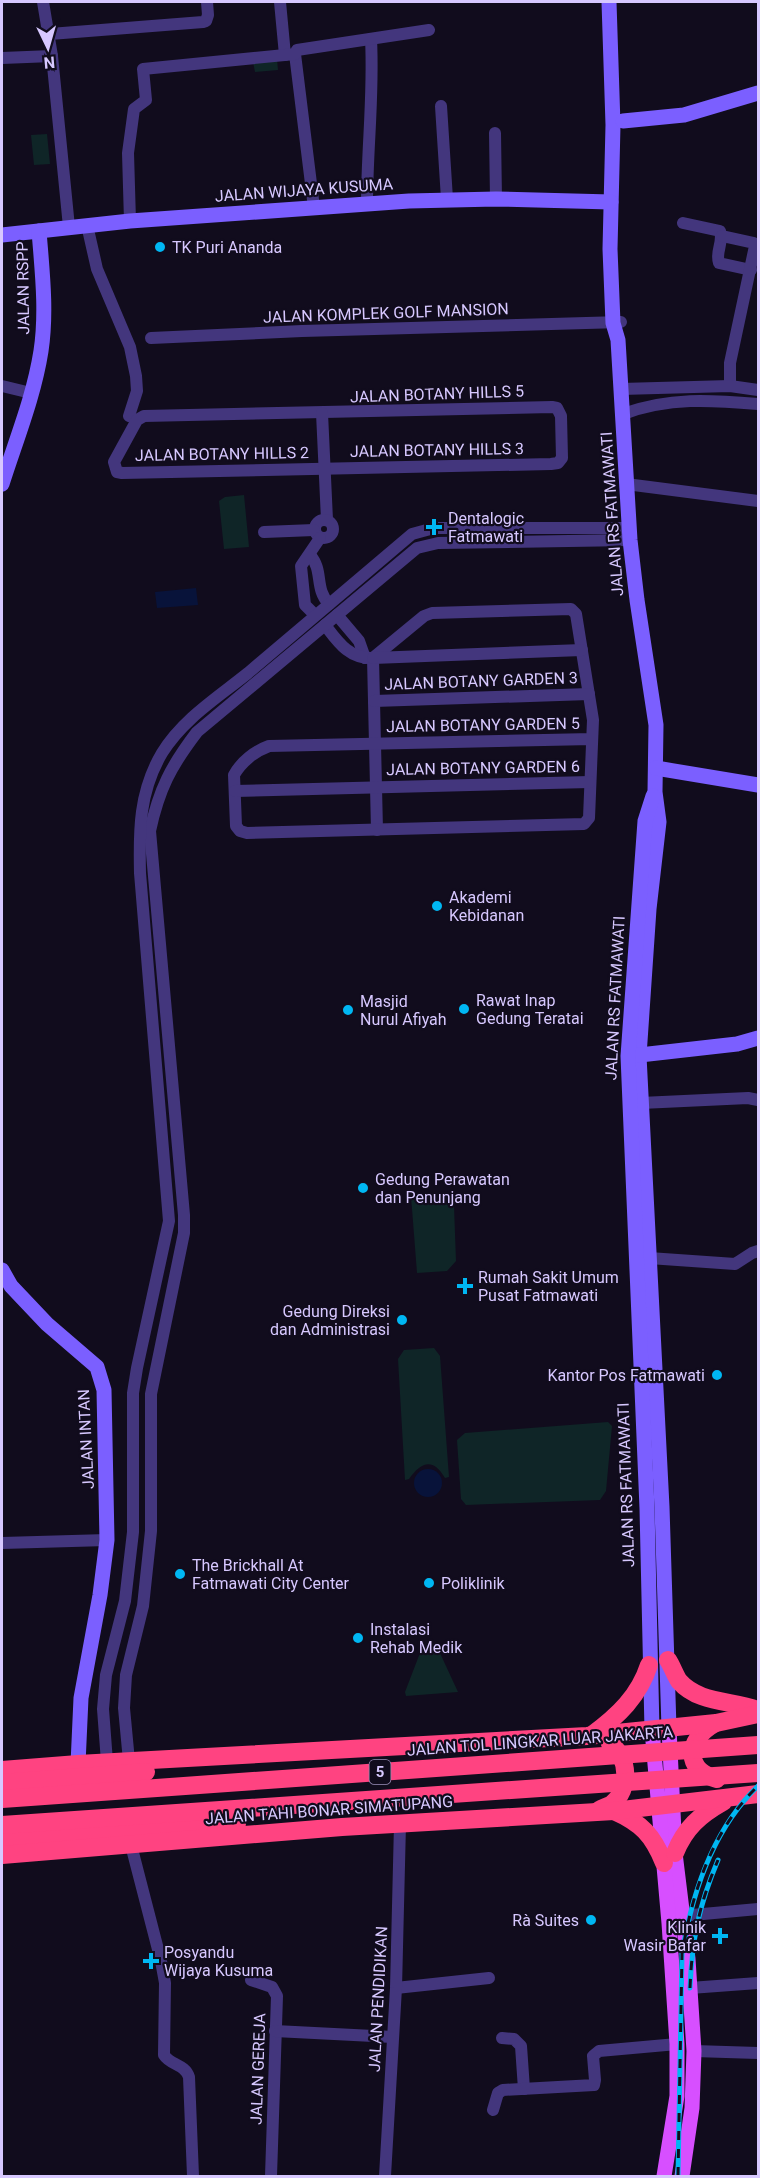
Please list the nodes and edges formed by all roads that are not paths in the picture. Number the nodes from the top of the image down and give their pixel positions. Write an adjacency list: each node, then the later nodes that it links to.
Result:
1 (43, 2): 7 (street)
2 (207, 2): 7 (street)
3 (280, 2): 9 (street)
4 (609, 2): 18 (main road, JALAN RS FATMAWATI)
5 (617, 2): 14 (main road, JALAN RS FATMAWATI)
6 (429, 30): 8 (street)
7 (50, 34): 10 (street)
8 (371, 39): 9 (street); 19 (street)
9 (290, 55): 20 (street); 21 (street)
10 (52, 56): 11 (street); 24 (street)
11 (2, 58)
12 (759, 93): 14 (main road)
13 (441, 106): 16 (street)
14 (623, 121): 29 (main road, JALAN RS FATMAWATI)
15 (495, 133): 17 (street)
16 (447, 199): 17 (main road, JALAN WIJAYA KUSUMA); 19 (main road, JALAN WIJAYA KUSUMA)
17 (496, 199): 18 (main road, JALAN WIJAYA KUSUMA)
18 (611, 202): 29 (main road, JALAN RS FATMAWATI)
19 (367, 204): 20 (main road, JALAN WIJAYA KUSUMA)
20 (314, 208): 21 (main road, JALAN WIJAYA KUSUMA)
21 (130, 221): 23 (main road, JALAN WIJAYA KUSUMA)
22 (682, 223): 27 (street)
23 (87, 225): 24 (main road, JALAN WIJAYA KUSUMA); 39 (street)
24 (69, 227): 25 (main road, JALAN WIJAYA KUSUMA)
25 (39, 231): 26 (main road, JALAN WIJAYA KUSUMA); 35 (main road, JALAN RSPP)
26 (2, 235)
27 (722, 236): 28 (street); 28 (street)
28 (751, 270): 32 (street)
29 (616, 322): 30 (street, JALAN KOMPLEK GOLF MANSION); 33 (main road, JALAN RS FATMAWATI)
30 (152, 338)
31 (2, 386): 35 (street)
32 (730, 386): 33 (street); 34 (street)
33 (621, 389): 38 (main road, JALAN RS FATMAWATI)
34 (759, 390)
35 (31, 393): 43 (main road, JALAN RSPP)
36 (759, 404): 38 (street)
37 (322, 413): 40 (street, JALAN BOTANY HILLS 5); 41 (street); 42 (street, JALAN BOTANY HILLS 5)
38 (623, 414): 44 (main road, JALAN RS FATMAWATI)
39 (129, 416)
40 (551, 465): 41 (street, JALAN BOTANY HILLS 3)
41 (324, 469): 42 (street, JALAN BOTANY HILLS 2); 47 (street)
42 (122, 473)
43 (2, 482)
44 (626, 484): 45 (street); 48 (main road, JALAN RS FATMAWATI)
45 (759, 501)
46 (264, 532): 47 (street)
47 (317, 534): 49 (street)
48 (629, 534): 50 (street); 52 (street); 60 (main road, JALAN RS FATMAWATI)
49 (310, 555): 50 (street); 51 (street)
50 (329, 604): 51 (street)
51 (315, 615): 67 (street)
52 (337, 615): 53 (street); 55 (street)
53 (324, 625): 55 (street); 66 (street)
54 (582, 650): 55 (street); 55 (street); 56 (street)
55 (369, 658): 57 (street)
56 (589, 694): 57 (street, JALAN BOTANY GARDEN 3); 58 (street)
57 (374, 701): 59 (street)
58 (592, 739): 59 (street, JALAN BOTANY GARDEN 5); 61 (street)
59 (375, 744): 63 (street); 64 (street, JALAN BOTANY GARDEN 5)
60 (656, 768): 62 (main road); 69 (main road, JALAN RS FATMAWATI)
61 (591, 782): 63 (street, JALAN BOTANY GARDEN 6); 65 (street)
62 (759, 785)
63 (376, 787): 64 (street, JALAN BOTANY GARDEN 6); 65 (street)
64 (235, 790): 65 (street)
65 (377, 830)
66 (154, 871): 67 (street); 76 (street)
67 (140, 873): 75 (street)
68 (759, 1038): 69 (main road)
69 (634, 1056): 71 (main road, JALAN RS FATMAWATI); 77 (main road, JALAN RS FATMAWATI)
70 (759, 1100): 71 (street)
71 (641, 1103): 73 (main road, JALAN RS FATMAWATI)
72 (759, 1251): 73 (street)
73 (649, 1258): 77 (main road, JALAN RS FATMAWATI)
74 (2, 1270): 78 (main road, JALAN INTAN)
75 (137, 1368): 76 (street); 89 (street)
76 (155, 1370): 88 (street)
77 (648, 1392): 80 (main road, JALAN RS FATMAWATI); 81 (main road, JALAN RS FATMAWATI)
78 (107, 1540): 79 (street); 91 (main road, JALAN INTAN)
79 (2, 1543)
80 (668, 1660): 82 (highway); 85 (main road, JALAN RS FATMAWATI)
81 (649, 1665): 85 (main road, JALAN RS FATMAWATI); 86 (highway)
82 (759, 1712): 83 (highway)
83 (724, 1721): 84 (highway); 85 (highway); 94 (highway)
84 (759, 1725)
85 (660, 1729): 86 (highway); 98 (main road, JALAN RS FATMAWATI)
86 (590, 1736): 90 (highway); 99 (highway)
87 (759, 1745): 97 (highway, JALAN TOL LINGKAR LUAR JAKARTA / 5, bridge)
88 (128, 1752): 89 (highway); 90 (highway)
89 (106, 1754): 91 (highway)
90 (243, 1756): 95 (highway)
91 (78, 1764): 92 (highway)
92 (2, 1770)
93 (759, 1773): 101 (highway, 5, bridge)
94 (759, 1781)
95 (2, 1783)
96 (750, 1796): 98 (highway, JALAN TAHI BONAR SIMATUPANG); 106 (highway)
97 (2, 1799)
98 (666, 1805): 99 (highway, JALAN TAHI BONAR SIMATUPANG); 106 (main road, JALAN RS FATMAWATI)
99 (605, 1811): 100 (highway, JALAN TAHI BONAR SIMATUPANG); 106 (highway)
100 (400, 1824): 102 (highway, JALAN TAHI BONAR SIMATUPANG); 112 (street, JALAN PENDIDIKAN)
101 (2, 1826)
102 (330, 1829): 103 (highway); 104 (highway, JALAN TAHI BONAR SIMATUPANG)
103 (2, 1840)
104 (131, 1845): 105 (highway, JALAN TAHI BONAR SIMATUPANG); 122 (street)
105 (2, 1855)
106 (670, 1858): 108 (main road, JALAN RS FATMAWATI); 117 (main road, JALAN RS FATMAWATI)
107 (759, 1909): 108 (street)
108 (681, 1916): 113 (main road, JALAN RS FATMAWATI)
109 (489, 1978): 112 (street)
110 (251, 1980): 114 (street, JALAN GEREJA)
111 (759, 1983): 113 (street)
112 (396, 1988): 115 (street, JALAN PENDIDIKAN)
113 (690, 1988): 118 (main road, JALAN RS FATMAWATI)
114 (275, 2031): 115 (street); 123 (street, JALAN GEREJA)
115 (393, 2037): 124 (street, JALAN PENDIDIKAN)
116 (502, 2038): 120 (street)
117 (677, 2044): 120 (street); 125 (main road, JALAN RS FATMAWATI)
118 (694, 2051): 119 (street); 126 (main road, JALAN RS FATMAWATI)
119 (759, 2053)
120 (524, 2089): 121 (street)
121 (493, 2110)
122 (192, 2176)
123 (271, 2176)
124 (385, 2176)
125 (664, 2176)
126 (682, 2176)

